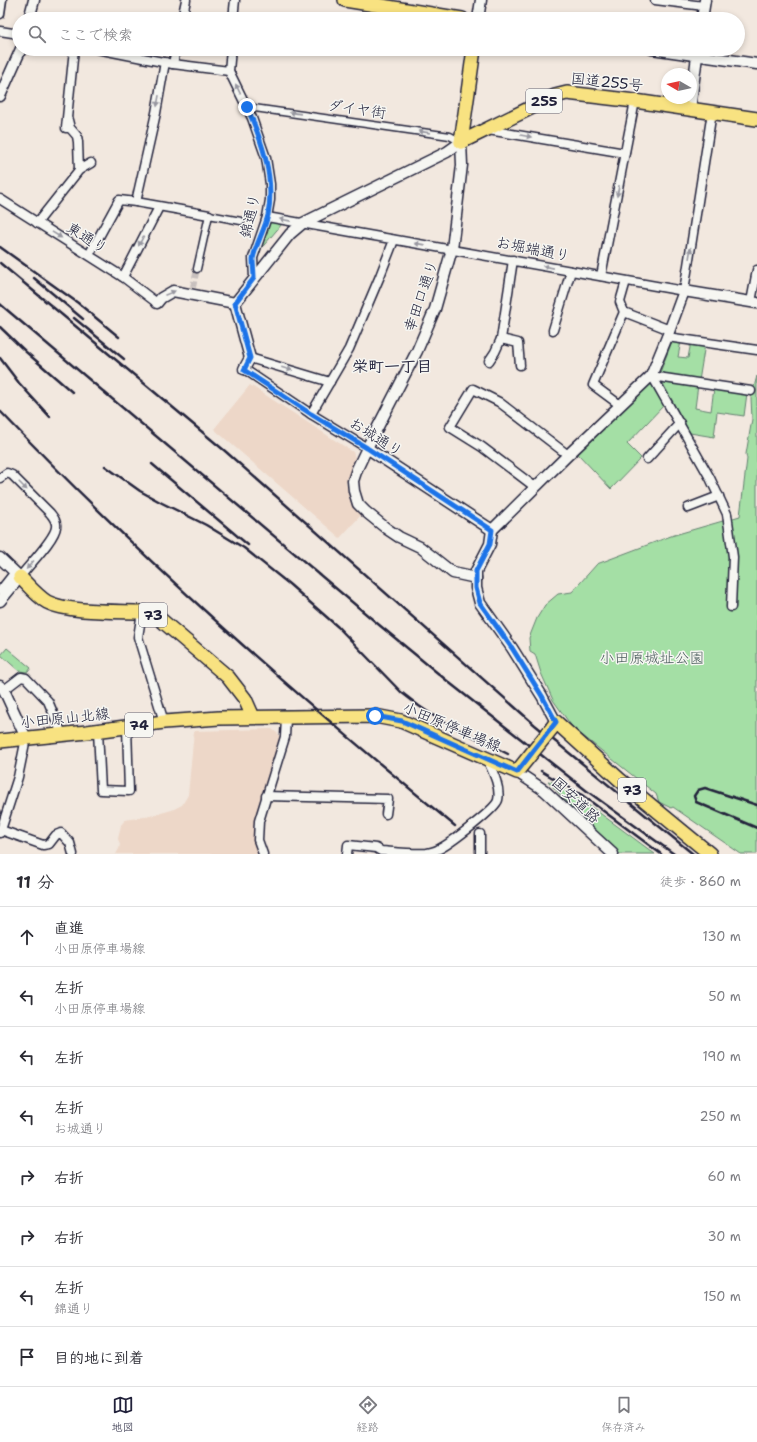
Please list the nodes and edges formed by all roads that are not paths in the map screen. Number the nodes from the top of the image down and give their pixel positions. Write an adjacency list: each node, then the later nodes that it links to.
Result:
1 (2, 0): 14 (street)
2 (34, 0): 9 (street)
3 (186, 0): 10 (street)
4 (235, 0): 11 (street)
5 (345, 0): 12 (main road)
6 (481, 0): 13 (street)
7 (655, 0): 8 (street)
8 (704, 3)
9 (31, 12)
10 (183, 12)
11 (234, 12)
12 (419, 12)
13 (479, 12)
14 (0, 14)
15 (0, 31): 16 (street)
16 (12, 33)
17 (18, 56): 29 (street)
18 (73, 56): 34 (street)
19 (134, 56): 25 (street)
20 (175, 56): 26 (street)
21 (230, 56): 28 (street)
22 (473, 56): 38 (main road)
23 (698, 56): 32 (street)
24 (714, 56): 27 (street)
25 (165, 62): 26 (street); 43 (street, one-way to 43)
26 (173, 64): 28 (street)
27 (757, 64)
28 (229, 71): 31 (street, 錦通り, one-way to 28)
29 (0, 96)
30 (635, 101): 32 (main road, 国道255号 / 255); 37 (main road, 国道255号 / 255); 39 (street)
31 (247, 107): 38 (street, ダイヤ街, one-way to 31); 46 (street, 錦通り)
32 (690, 109): 33 (main road, 国道255号 / 255)
33 (712, 112): 35 (main road, 国道255号 / 255); 61 (street, one-way to 33)
34 (67, 117): 36 (street); 41 (street)
35 (757, 119)
36 (66, 128)
37 (487, 129): 38 (main road, 国道255号 / 255); 39 (street, one-way to 39)
38 (461, 142): 49 (street); 51 (street, 幸田口通り)
39 (626, 153): 57 (street, one-way to 57)
40 (91, 163): 41 (street)
41 (79, 170): 48 (street)
42 (0, 199): 48 (street, 東通り)
43 (136, 202): 44 (street); 52 (street)
44 (159, 207): 45 (street); 58 (street, one-way to 58)
45 (209, 215): 47 (street); 54 (street)
46 (267, 216): 49 (street, お堀端通り, one-way to 46); 59 (street, 錦通り)
47 (241, 221)
48 (37, 223): 52 (street, 東通り, one-way to 52)
49 (303, 223): 50 (street, お堀端通り); 59 (street)
50 (394, 240): 51 (street, お堀端通り, one-way to 50); 75 (street)
51 (452, 249): 53 (street, お堀端通り); 80 (street, 幸田口通り)
52 (89, 255): 58 (street, 東通り)
53 (513, 260): 56 (street, お堀端通り, one-way to 53); 68 (street)
54 (197, 269)
55 (757, 270): 64 (street)
56 (571, 271): 57 (street, お堀端通り); 66 (street)
57 (601, 276): 60 (street, お堀端通り)
58 (123, 277): 62 (street, 東通り)
59 (254, 278): 63 (street)
60 (626, 281): 61 (street, お堀端通り); 65 (street)
61 (684, 291): 64 (street, お堀端通り); 67 (street)
62 (157, 303): 63 (street, one-way to 63)
63 (235, 303): 70 (street)
64 (754, 303)
65 (624, 312): 67 (street); 77 (street)
66 (553, 330)
67 (669, 333): 69 (street); 74 (street)
68 (501, 339): 71 (street); 72 (street)
69 (757, 350)
70 (250, 358): 73 (street); 75 (street, one-way to 75)
71 (489, 361)
72 (520, 365)
73 (244, 370): 78 (street, お城通り)
74 (651, 376): 76 (street); 77 (street); 79 (street)
75 (330, 382): 78 (street)
76 (751, 391)
77 (620, 405): 81 (street)
78 (311, 414): 80 (street, お城通り)
79 (680, 423): 82 (street); 85 (street)
80 (367, 448): 87 (street, お城通り); 90 (street, 幸田口通り)
81 (568, 455): 84 (street); 84 (street)
82 (647, 459)
83 (0, 478): 89 (street, one-way to 89)
84 (535, 487): 87 (street)
85 (719, 496): 86 (street); 93 (street)
86 (688, 508)
87 (492, 530): 90 (street)
88 (0, 558): 89 (street)
89 (17, 574): 91 (street); 92 (street); 94 (main road, 73)
90 (476, 578): 99 (street)
91 (0, 591)
92 (0, 601)
93 (731, 607)
94 (142, 612): 96 (main road, 73); 98 (street)
95 (2, 688): 102 (street); 103 (street)
96 (253, 717): 97 (main road, 小田原停車場線); 98 (main road, 小田原山北線 / 74)
97 (286, 718): 105 (main road, 小田原停車場線); 107 (street)
98 (164, 722): 100 (main road, 小田原山北線 / 74)
99 (554, 725): 106 (main road, bridge); 117 (main road, 73)
100 (127, 727): 101 (main road, 小田原山北線 / 74); 101 (street)
101 (98, 731): 102 (main road, 小田原山北線 / 74)
102 (62, 734): 103 (main road, 小田原山北線 / 74)
103 (26, 738): 104 (main road, 小田原山北線 / 74); 110 (street)
104 (0, 741)
105 (487, 759): 106 (main road, 小田原停車場線); 109 (street)
106 (518, 770): 116 (street, 国安道路)
107 (266, 796): 108 (street); 113 (street)
108 (386, 814)
109 (480, 818): 111 (street); 115 (street)
110 (0, 832): 112 (street)
111 (381, 853): 114 (street)
112 (73, 854)
113 (263, 854)
114 (347, 854)
115 (480, 854)
116 (613, 854)
117 (710, 854)

